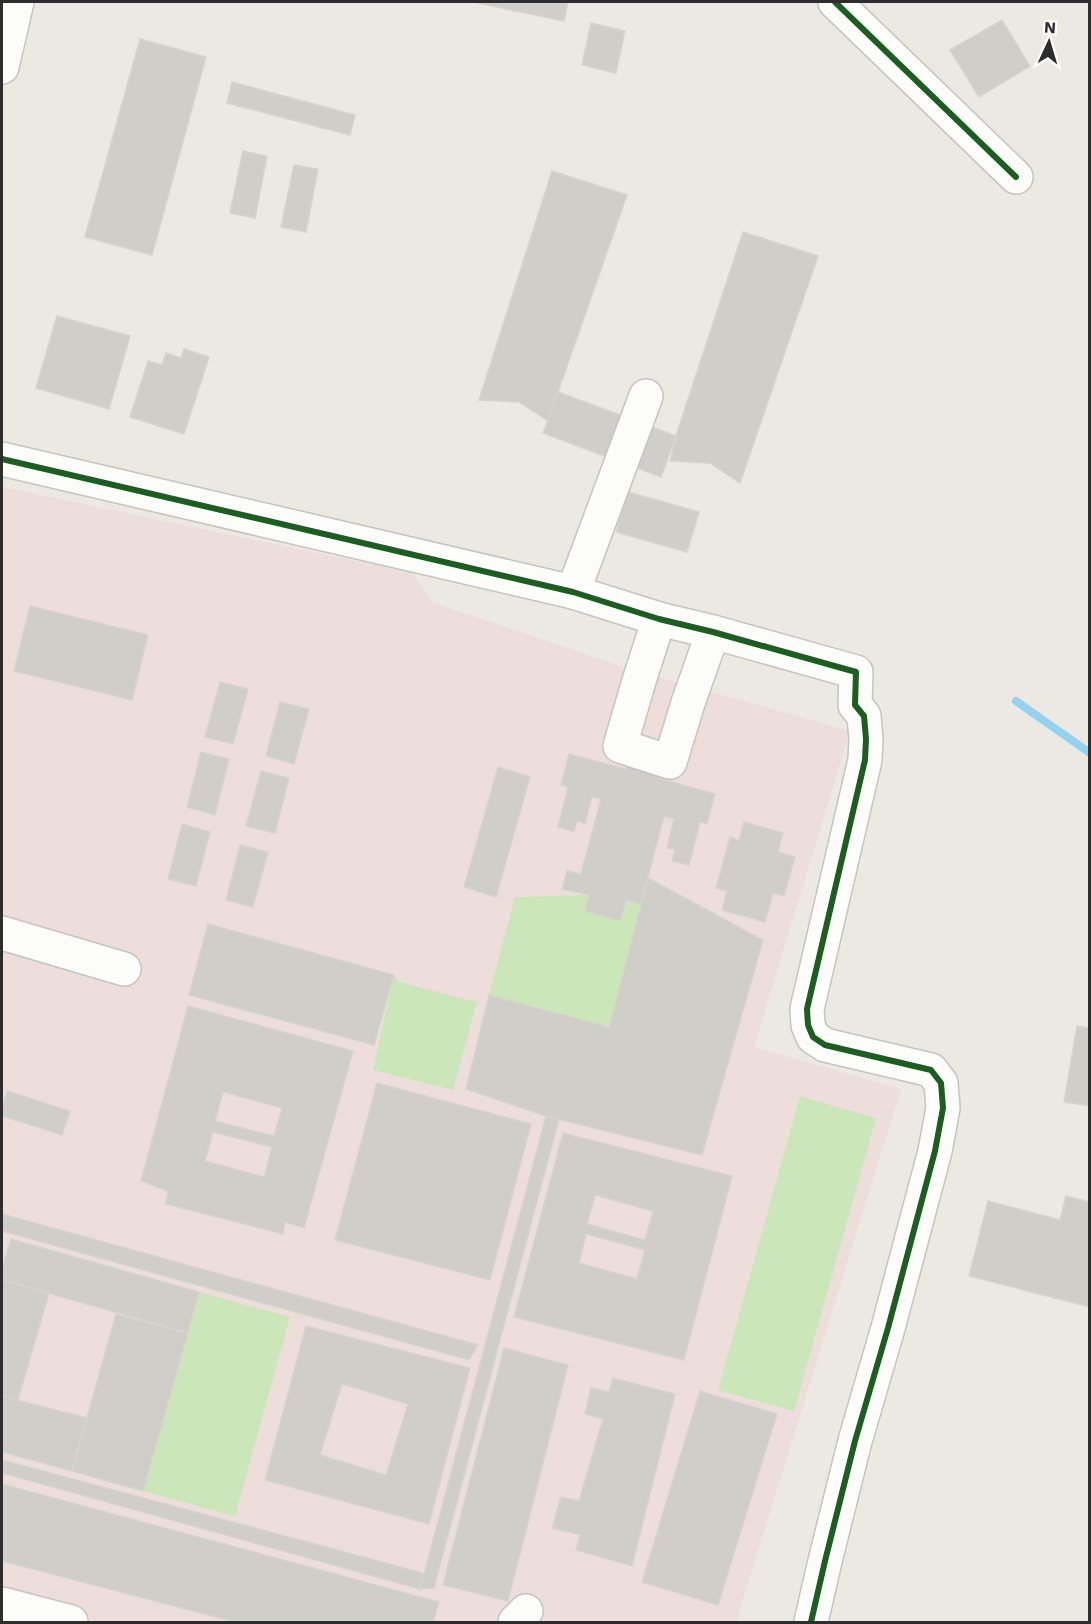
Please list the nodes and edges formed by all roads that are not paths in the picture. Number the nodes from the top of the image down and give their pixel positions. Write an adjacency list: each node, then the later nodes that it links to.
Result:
1 (16, 2): 3 (street)
2 (835, 2): 4 (street)
3 (2, 67)
4 (1016, 177)
5 (646, 396): 7 (street)
6 (2, 459): 7 (street)
7 (573, 592): 8 (street)
8 (659, 619): 9 (street); 9 (street)
9 (713, 632): 14 (street)
10 (2, 933): 11 (street)
11 (124, 969)
12 (2, 1604): 13 (street)
13 (71, 1623)
14 (811, 1623)

